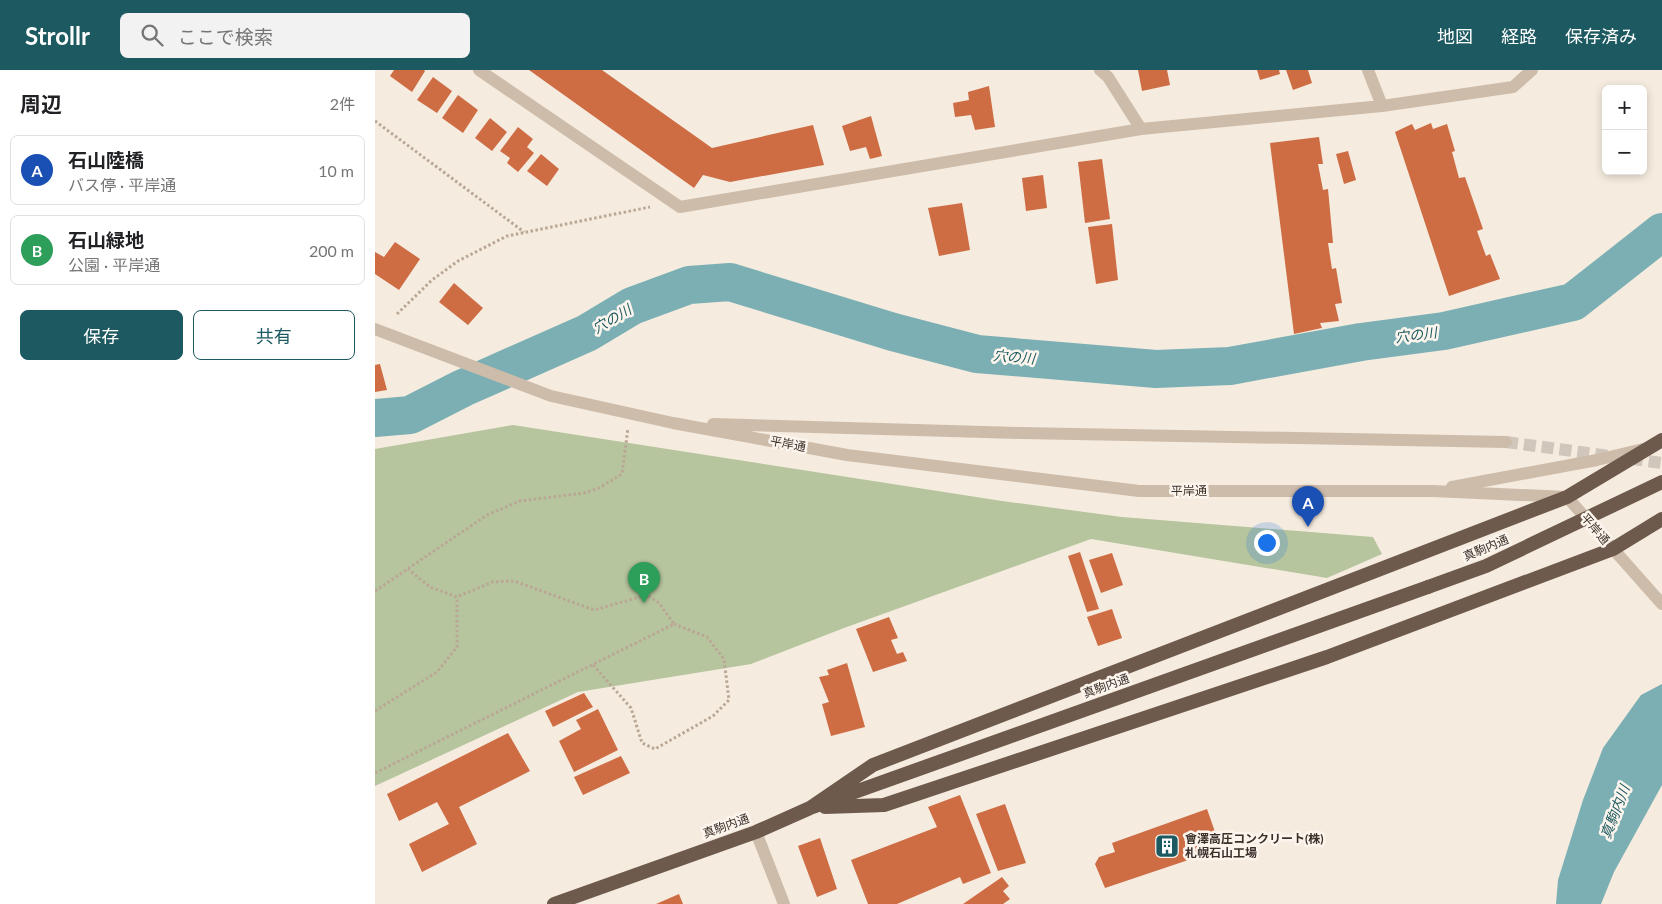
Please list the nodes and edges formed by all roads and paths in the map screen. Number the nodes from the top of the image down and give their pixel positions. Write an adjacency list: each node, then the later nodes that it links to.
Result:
1 (479, 70): 7 (street)
2 (1100, 70): 7 (street)
3 (1368, 70): 5 (street)
4 (1532, 70): 5 (street)
5 (1382, 106): 7 (street)
6 (375, 122): 9 (path)
7 (1141, 129)
8 (650, 207): 9 (path)
9 (524, 232): 10 (path)
10 (397, 314)
11 (375, 329): 12 (street, 平岸通)
12 (630, 413): 13 (street, 平岸通); 21 (path)
13 (673, 422): 14 (street, 平岸通); 17 (street, 平岸通)
14 (1506, 442)
15 (1656, 443): 17 (street); 18 (highway)
16 (1662, 482): 29 (highway, 真駒内通, bridge)
17 (1433, 491): 18 (street, 平岸通)
18 (1567, 497): 20 (street, 平岸通); 29 (highway)
19 (1662, 519): 20 (highway)
20 (1613, 549): 24 (street, 平岸通); 29 (highway)
21 (408, 569): 22 (path); 23 (path)
22 (375, 591)
23 (457, 597): 25 (path); 27 (path)
24 (1662, 604)
25 (674, 624): 26 (path); 26 (path)
26 (593, 665): 28 (path)
27 (375, 711)
28 (375, 773)
29 (810, 808): 30 (highway, 真駒内通)
30 (756, 832): 31 (highway, 真駒内通); 32 (street)
31 (554, 904)
32 (784, 904)

